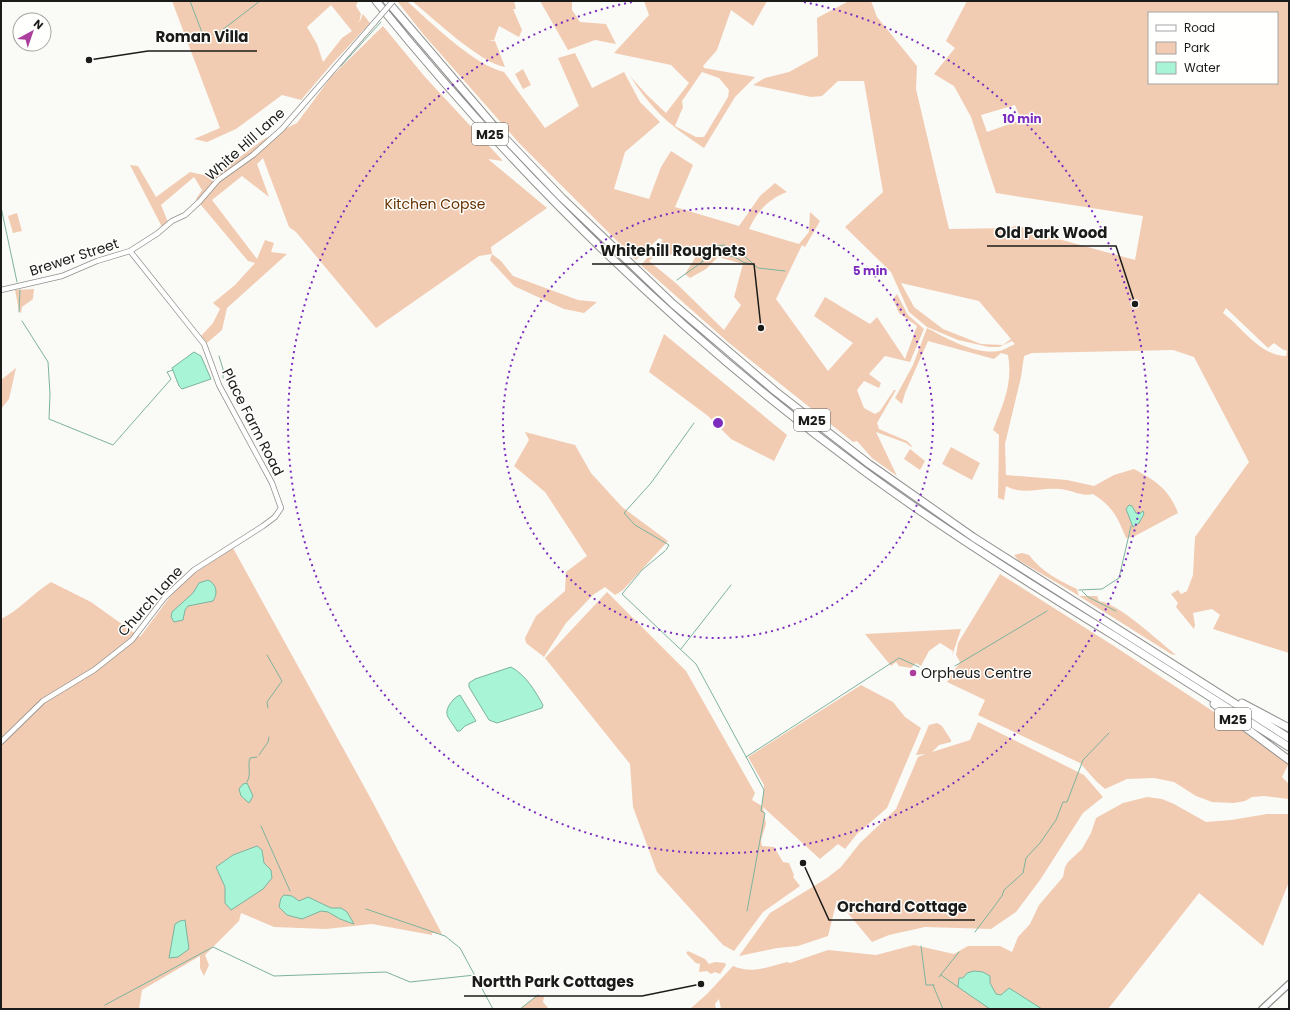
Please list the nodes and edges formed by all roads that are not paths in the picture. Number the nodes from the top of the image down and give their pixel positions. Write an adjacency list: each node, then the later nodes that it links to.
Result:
1 (376, 1): 7 (highway, M25)
2 (387, 1): 8 (highway, M25)
3 (393, 1): 4 (street, White Hill Lane, bridge)
4 (130, 251): 5 (street, Brewer Street); 6 (street, Place Farm Road)
5 (1, 290)
6 (282, 508): 11 (street, Church Lane)
7 (1179, 677): 12 (highway, M25); 13 (highway, M25)
8 (1196, 678): 9 (highway, M25); 10 (highway, M25)
9 (1289, 728)
10 (1289, 738)
11 (1, 742)
12 (1289, 747)
13 (1289, 760)
14 (1289, 984): 15 (main road)
15 (1262, 1009)

